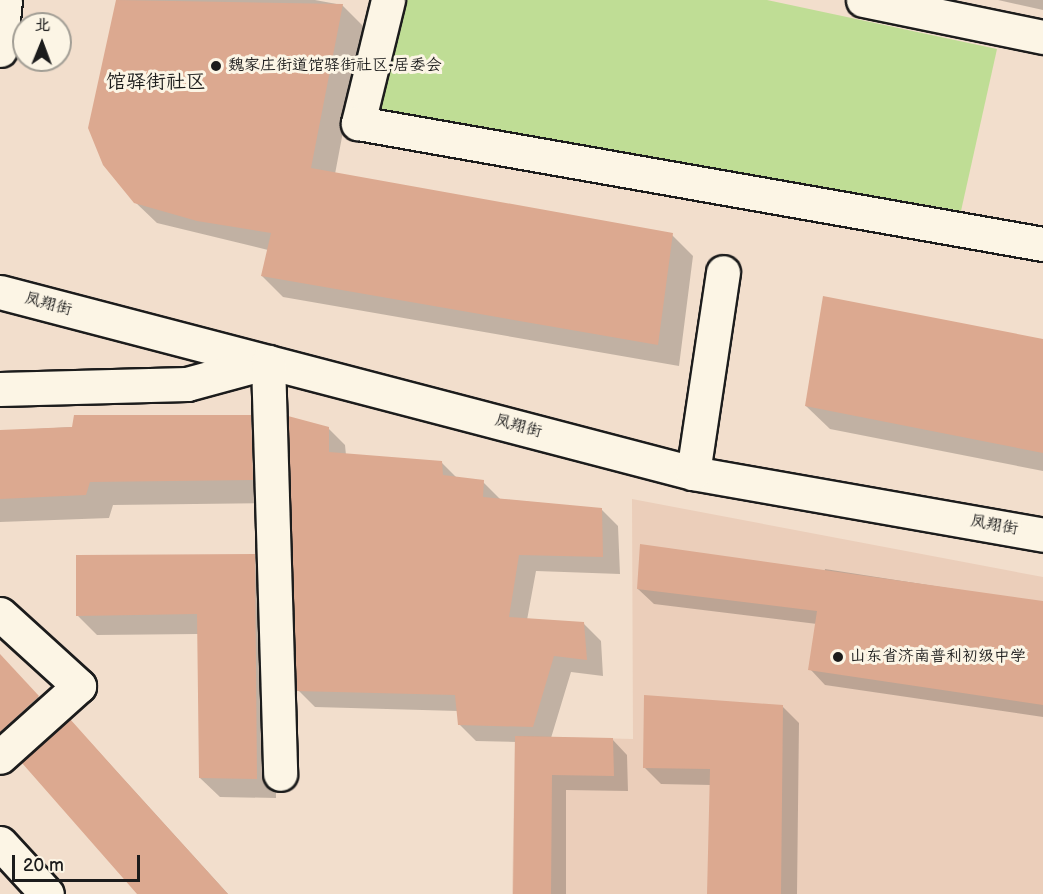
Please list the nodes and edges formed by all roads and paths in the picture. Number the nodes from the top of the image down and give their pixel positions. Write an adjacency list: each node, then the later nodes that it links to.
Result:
1 (5, 0): 5 (street)
2 (388, 0): 6 (street)
3 (863, 0): 4 (street)
4 (1043, 37)
5 (0, 50)
6 (1043, 244)
7 (723, 272): 11 (street)
8 (0, 292): 9 (street, 凤翔街)
9 (268, 362): 10 (street); 11 (street, 凤翔街); 15 (street)
10 (0, 389)
11 (693, 473): 12 (street, 凤翔街)
12 (1043, 535)
13 (0, 614): 14 (street)
14 (0, 757)
15 (280, 774)
16 (0, 843): 17 (street)
17 (47, 894)

